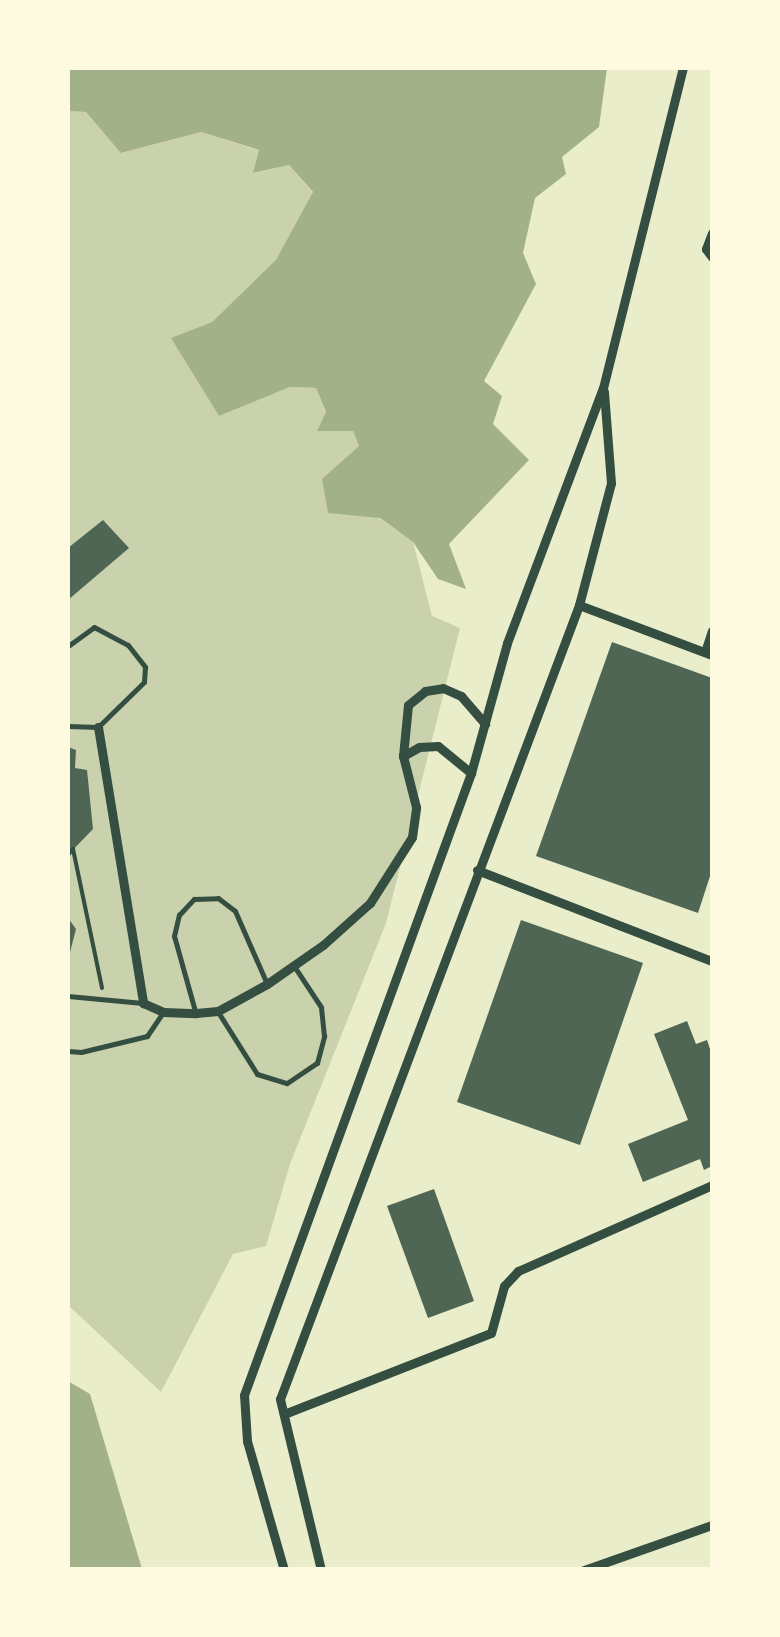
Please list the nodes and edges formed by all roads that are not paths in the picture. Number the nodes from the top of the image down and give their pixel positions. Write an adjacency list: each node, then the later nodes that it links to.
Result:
1 (683, 68): 4 (street)
2 (712, 234): 3 (street)
3 (712, 257)
4 (603, 388): 5 (street); 9 (street)
5 (579, 605): 8 (street); 14 (street)
6 (712, 630): 8 (street)
7 (68, 646): 11 (lane)
8 (708, 654)
9 (485, 724): 12 (street); 13 (street)
10 (68, 726): 11 (lane)
11 (98, 727): 19 (street)
12 (403, 756): 13 (street); 16 (street)
13 (471, 773): 27 (street)
14 (477, 870): 15 (street); 25 (street)
15 (712, 961)
16 (294, 966): 17 (street); 21 (lane)
17 (267, 984): 21 (street); 22 (lane)
18 (68, 996): 19 (lane)
19 (142, 1003): 20 (street)
20 (163, 1012): 22 (street); 23 (lane)
21 (218, 1012): 22 (street)
22 (196, 1013)
23 (68, 1051)
24 (712, 1185): 25 (street)
25 (284, 1414): 28 (street)
26 (712, 1525): 29 (street)
27 (284, 1570)
28 (322, 1570)
29 (584, 1570)

